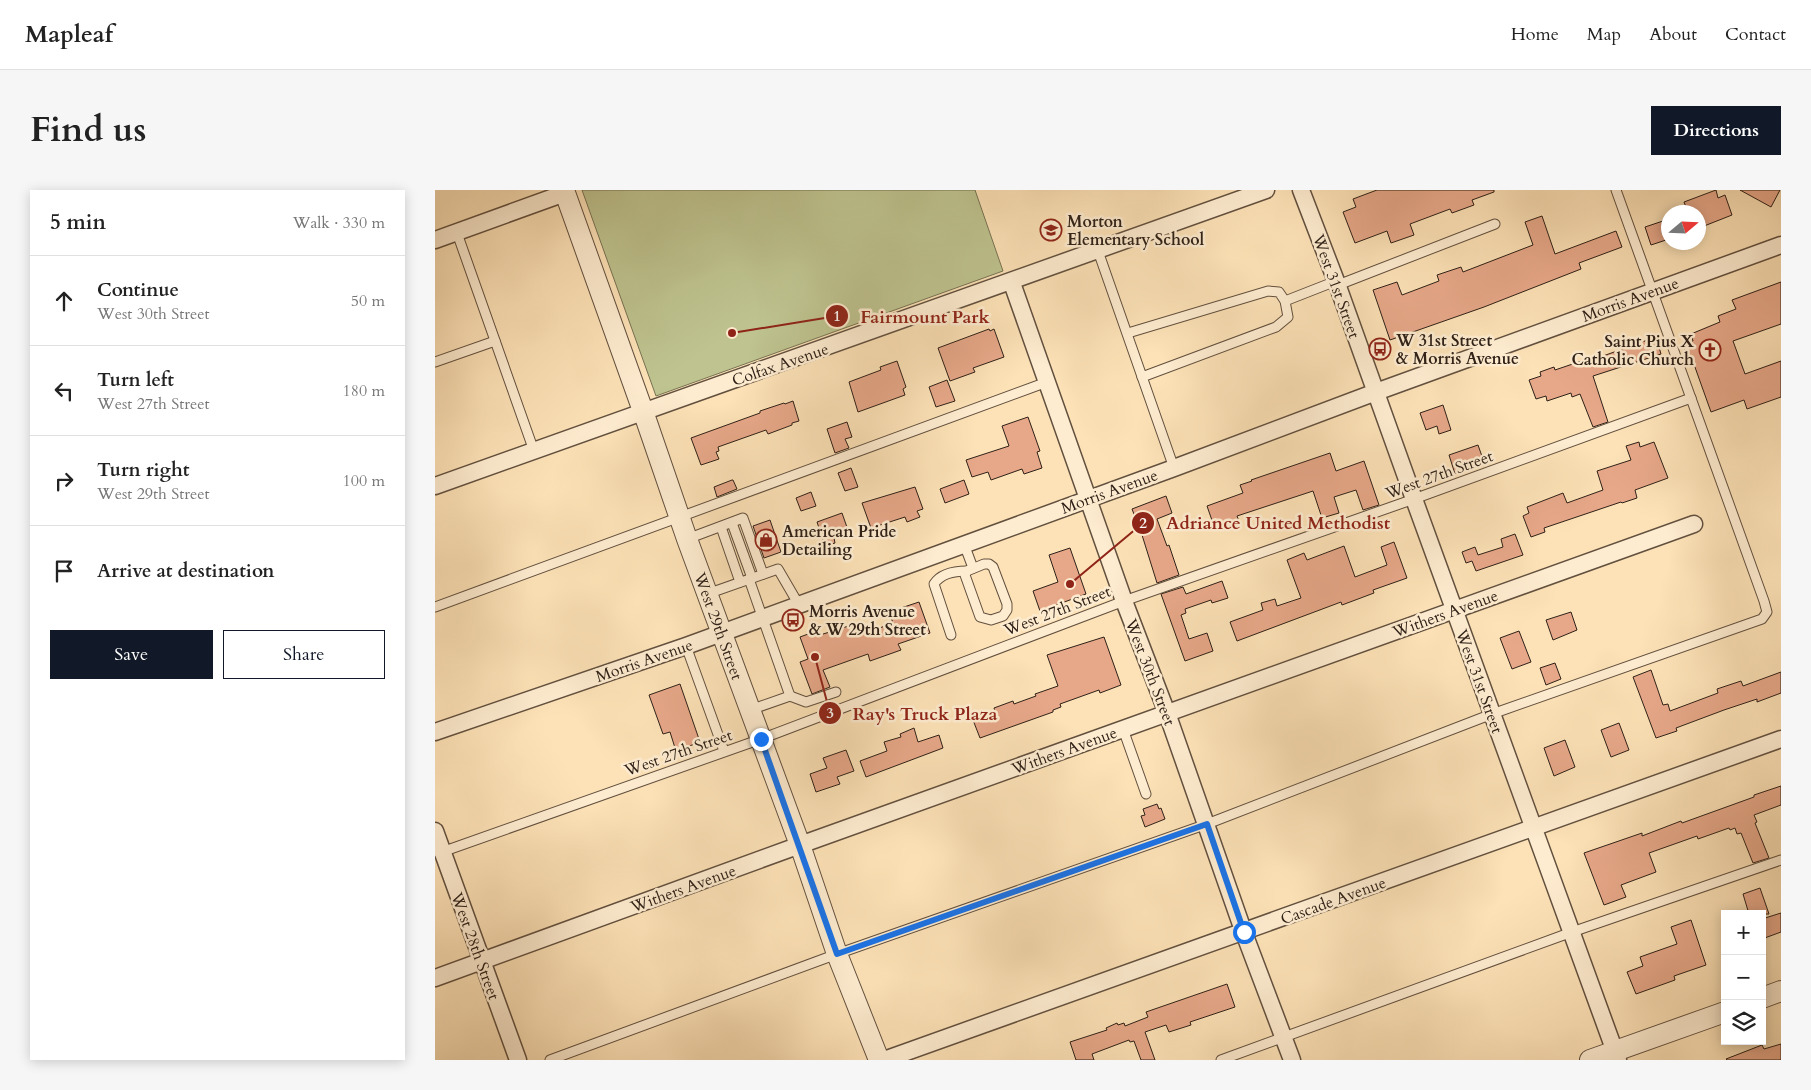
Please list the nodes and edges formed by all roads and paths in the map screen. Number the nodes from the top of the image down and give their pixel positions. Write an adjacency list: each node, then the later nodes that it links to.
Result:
1 (1266, 190): 9 (street, Colfax Avenue)
2 (1301, 190): 11 (street, West 31st Street)
3 (1616, 190): 12 (lane)
4 (565, 191): 6 (street); 21 (street, West 29th Street)
5 (1495, 224): 11 (lane)
6 (457, 232): 7 (street); 15 (lane)
7 (435, 240)
8 (1781, 245): 12 (street, Morris Avenue)
9 (1098, 251): 10 (street, Colfax Avenue); 14 (lane)
10 (1012, 283): 18 (street, West 30th Street); 21 (street, Colfax Avenue)
11 (1337, 283): 13 (lane); 19 (street, West 31st Street)
12 (1653, 291): 19 (street, Morris Avenue); 20 (lane)
13 (1285, 301): 14 (lane); 17 (lane)
14 (1128, 333): 17 (lane)
15 (495, 340): 16 (lane); 22 (lane)
16 (435, 362)
17 (1143, 377): 23 (lane)
18 (1047, 382): 25 (street, West 30th Street); 27 (lane)
19 (1376, 392): 23 (street, Morris Avenue); 26 (street, West 31st Street)
20 (1691, 398): 26 (lane, West 27th Street); 49 (lane)
21 (643, 411): 22 (street, Colfax Avenue); 27 (street, West 29th Street)
22 (535, 451): 24 (street, Colfax Avenue)
23 (1175, 468): 25 (street, Morris Avenue)
24 (435, 486)
25 (1089, 498): 32 (street, Morris Avenue); 37 (street, West 30th Street)
26 (1414, 499): 37 (lane, West 27th Street); 40 (street, West 31st Street)
27 (678, 516): 31 (street, West 29th Street); 39 (lane)
28 (732, 523): 30 (lane); 34 (lane); 35 (lane)
29 (1693, 524): 40 (street, Withers Avenue)
30 (721, 527): 31 (lane); 35 (lane)
31 (687, 539): 36 (street, West 29th Street)
32 (964, 544): 33 (lane); 38 (street, Morris Avenue)
33 (970, 569): 33 (lane); 43 (lane)
34 (763, 574): 35 (lane); 38 (lane)
35 (747, 580): 36 (lane); 41 (lane)
36 (707, 594): 42 (street, West 29th Street)
37 (1124, 601): 48 (street, West 30th Street); 52 (lane, West 27th Street)
38 (799, 605): 41 (street, Morris Avenue)
39 (435, 607)
40 (1454, 610): 48 (street, Withers Avenue); 49 (street, West 31st Street)
41 (763, 618): 42 (street, Morris Avenue); 46 (lane)
42 (721, 633): 44 (street, Morris Avenue); 47 (street, West 29th Street)
43 (951, 635)
44 (686, 646): 51 (street, Morris Avenue); 54 (lane)
45 (836, 692): 46 (lane)
46 (790, 696): 47 (lane)
47 (750, 710): 52 (street, West 29th Street)
48 (1167, 713): 50 (street, Withers Avenue); 56 (street, West 30th Street)
49 (1492, 714): 56 (lane); 57 (street, West 31st Street)
50 (1123, 729): 55 (lane); 59 (street, Withers Avenue)
51 (435, 732)
52 (761, 739): 54 (lane, West 27th Street); 59 (street, West 29th Street)
53 (1781, 739): 57 (street, Cascade Avenue)
54 (724, 751): 60 (lane, West 27th Street)
55 (1146, 794)
56 (1207, 824): 62 (street, West 30th Street); 64 (lane)
57 (1533, 827): 62 (street, Cascade Avenue); 63 (street, West 31st Street)
58 (435, 831): 60 (street, West 28th Street)
59 (800, 845): 64 (street, West 29th Street); 65 (street, Withers Avenue)
60 (439, 853): 65 (street, West 28th Street)
61 (1781, 860): 63 (lane)
62 (1244, 932): 70 (street, West 30th Street); 75 (street, Cascade Avenue)
63 (1572, 932): 70 (lane); 71 (street, West 31st Street)
64 (837, 954): 73 (lane); 74 (street, West 29th Street)
65 (482, 962): 66 (street, Withers Avenue); 72 (street, West 28th Street)
66 (435, 978)
67 (1781, 991): 68 (street)
68 (1766, 997)
69 (1721, 1014): 71 (street)
70 (1284, 1037): 76 (lane); 77 (street, West 30th Street)
71 (1617, 1056): 78 (street)
72 (518, 1060)
73 (550, 1060)
74 (879, 1060)
75 (884, 1060)
76 (1221, 1060)
77 (1292, 1060)
78 (1591, 1060)

